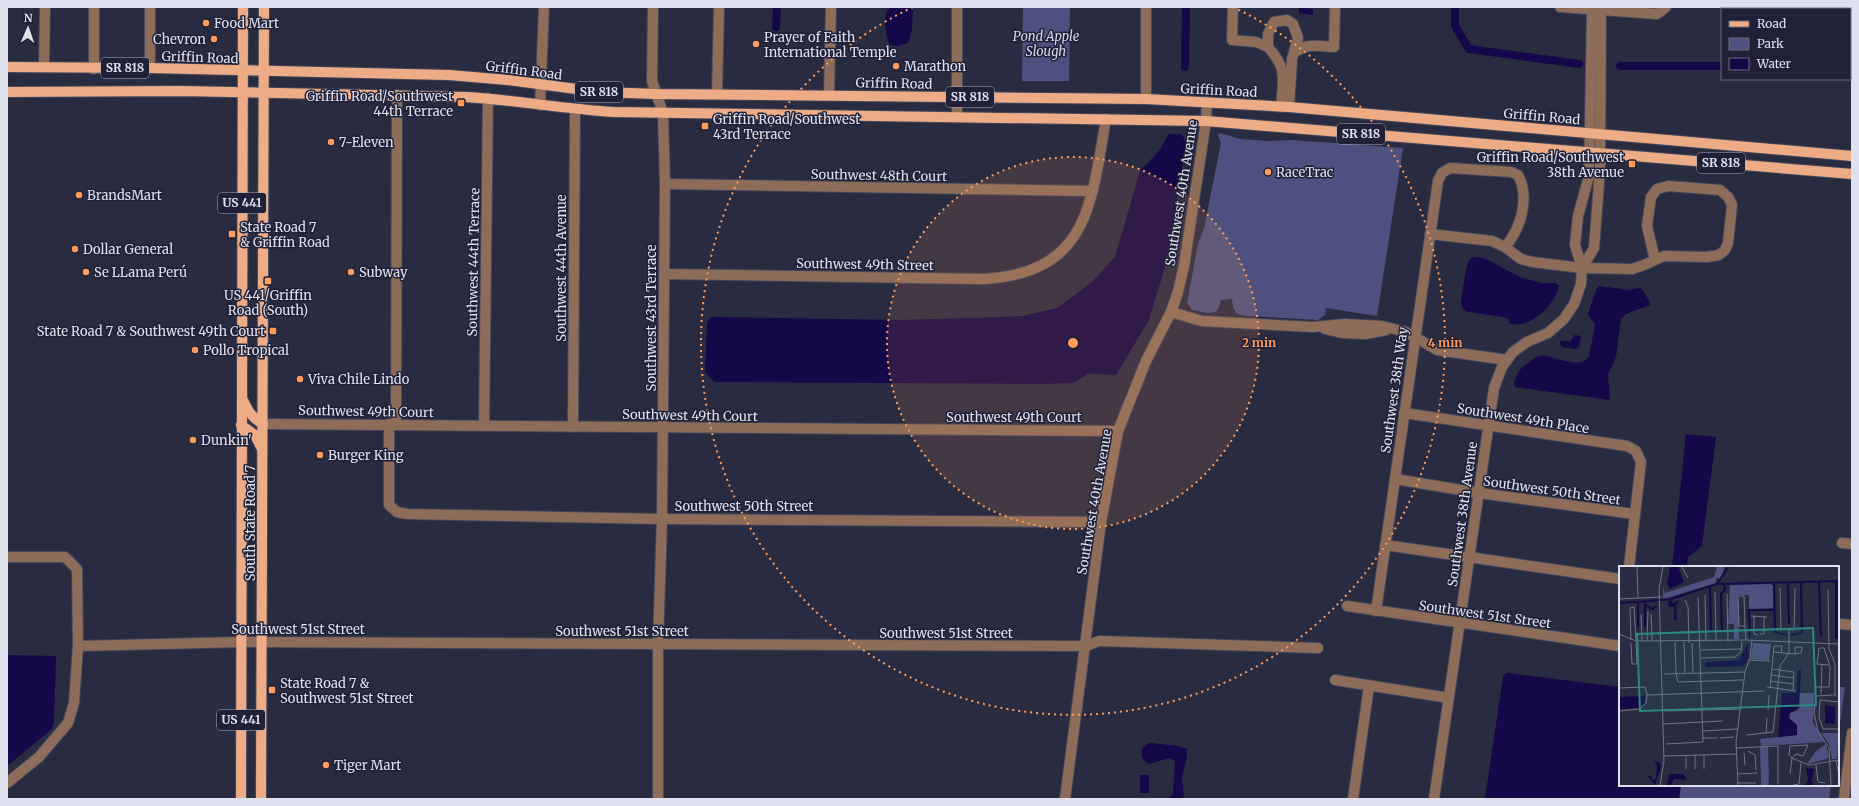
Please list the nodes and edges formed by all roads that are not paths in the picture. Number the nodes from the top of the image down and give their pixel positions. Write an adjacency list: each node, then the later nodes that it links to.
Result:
1 (45, 7): 24 (street)
2 (94, 7): 26 (street)
3 (150, 7): 25 (street)
4 (243, 7): 27 (main road, South State Road 7 / US 441)
5 (264, 7): 28 (main road, South State Road 7 / US 441)
6 (544, 7): 29 (street)
7 (653, 7): 33 (street, Southwest 43rd Terrace)
8 (718, 7): 34 (street)
9 (832, 7): 36 (street)
10 (958, 7): 37 (street)
11 (1146, 7): 39 (street)
12 (1233, 7): 19 (street)
13 (1335, 7): 20 (street)
14 (1560, 7): 16 (street)
15 (1666, 8): 16 (street)
16 (1597, 10): 48 (street, Southwest 38th Avenue)
17 (1269, 31): 18 (street); 19 (street); 21 (street)
18 (1296, 33): 20 (street); 22 (street)
19 (1256, 42): 21 (street)
20 (1309, 45): 22 (street)
21 (1268, 47): 42 (street)
22 (1295, 52): 42 (street)
23 (7, 67): 24 (main road, Griffin Road / SR 818)
24 (44, 68): 26 (main road, Griffin Road / SR 818)
25 (150, 68): 26 (main road, Griffin Road / SR 818); 27 (main road, Griffin Road / SR 818)
26 (94, 69)
27 (242, 71): 28 (main road, Griffin Road / SR 818); 31 (main road, South State Road 7 / US 441)
28 (264, 72): 29 (main road, Griffin Road / SR 818); 32 (main road, South State Road 7 / US 441)
29 (541, 84): 33 (main road, Griffin Road / SR 818); 41 (street)
30 (7, 92): 31 (main road, SR 818)
31 (242, 92): 32 (main road, SR 818); 62 (main road, South State Road 7 / US 441)
32 (264, 92): 35 (main road, SR 818); 64 (main road, South State Road 7 / US 441)
33 (657, 94): 34 (main road, Griffin Road / SR 818); 44 (street, Southwest 43rd Terrace)
34 (717, 94): 36 (main road, Griffin Road / SR 818)
35 (398, 95): 38 (main road, SR 818); 65 (street)
36 (829, 95): 37 (main road, Griffin Road / SR 818)
37 (957, 96): 39 (main road, Griffin Road / SR 818); 45 (street)
38 (488, 98): 41 (main road, SR 818); 67 (street, Southwest 44th Terrace)
39 (1146, 99): 40 (main road, Griffin Road / SR 818)
40 (1207, 102): 42 (main road, Griffin Road / SR 818); 47 (street, Southwest 40th Avenue)
41 (540, 105): 43 (main road, SR 818)
42 (1285, 107): 48 (main road, Griffin Road / SR 818)
43 (575, 110): 44 (main road, SR 818); 68 (street, Southwest 44th Avenue)
44 (663, 113): 45 (main road, SR 818); 52 (street, Southwest 43rd Terrace)
45 (957, 117): 46 (main road, SR 818)
46 (1106, 119): 47 (main road, SR 818); 53 (street)
47 (1206, 121): 49 (main road, SR 818); 59 (street, Southwest 40th Avenue)
48 (1595, 134): 49 (street, Southwest 38th Avenue); 50 (main road, Griffin Road / SR 818)
49 (1595, 152): 51 (main road, SR 818); 57 (street, Southwest 38th Avenue); 57 (street, Southwest 38th Avenue)
50 (1852, 156)
51 (1852, 174)
52 (665, 184): 53 (street, Southwest 48th Court); 58 (street, Southwest 43rd Terrace)
53 (1093, 191): 58 (street, Southwest 49th Street)
54 (1430, 234): 55 (street); 55 (street, Southwest 38th Way); 60 (street, Southwest 38th Way)
55 (1505, 247): 57 (street)
56 (1655, 260): 56 (street); 57 (street)
57 (1582, 268): 61 (street, Southwest 38th Avenue)
58 (664, 274): 70 (street, Southwest 43rd Terrace)
59 (1170, 312): 60 (street); 71 (street, Southwest 40th Avenue)
60 (1415, 337): 61 (street); 63 (street, Southwest 38th Way)
61 (1507, 360): 69 (street, Southwest 38th Avenue)
62 (241, 395): 64 (main road); 66 (main road, South State Road 7 / US 441)
63 (1404, 412): 69 (street, Southwest 49th Place); 73 (street, Southwest 38th Way)
64 (263, 424): 65 (street, Southwest 49th Court); 72 (main road, South State Road 7 / US 441)
65 (393, 424): 67 (street, Southwest 49th Court); 76 (street, Southwest 50th Street)
66 (241, 426): 72 (main road); 88 (main road, South State Road 7 / US 441)
67 (484, 426): 68 (street, Southwest 49th Court)
68 (573, 426): 70 (street, Southwest 49th Court)
69 (1488, 426): 74 (street, Southwest 38th Avenue); 75 (street, Southwest 49th Place)
70 (663, 428): 71 (street, Southwest 49th Court); 76 (street, Southwest 43rd Terrace)
71 (1118, 431): 77 (street, Southwest 40th Avenue)
72 (263, 451): 89 (main road, South State Road 7 / US 441)
73 (1395, 479): 74 (street, Southwest 50th Street); 78 (street, Southwest 38th Way)
74 (1479, 493): 75 (street, Southwest 50th Street); 80 (street, Southwest 38th Avenue)
75 (1634, 514): 81 (street)
76 (662, 519): 77 (street, Southwest 50th Street); 90 (street, Southwest 43rd Terrace)
77 (1101, 522): 92 (street, Southwest 40th Avenue)
78 (1385, 545): 80 (street); 84 (street, Southwest 38th Way)
79 (7, 557): 91 (street)
80 (1469, 558): 82 (street); 85 (street, Southwest 38th Avenue)
81 (1629, 566)
82 (1619, 578)
83 (1347, 606): 84 (street, Southwest 51st Street)
84 (1376, 611): 85 (street, Southwest 51st Street)
85 (1460, 624): 93 (street, Southwest 51st Street); 97 (street, Southwest 38th Avenue)
86 (1840, 624): 87 (street)
87 (1852, 625)
88 (242, 642): 89 (street, Southwest 51st Street); 91 (street, Southwest 51st Street); 100 (main road, South State Road 7 / US 441)
89 (262, 642): 90 (street, Southwest 51st Street); 101 (main road, South State Road 7 / US 441)
90 (658, 644): 92 (street, Southwest 51st Street); 102 (street, Southwest 43rd Terrace)
91 (78, 646): 99 (street)
92 (1086, 646): 94 (street, Southwest 51st Street); 103 (street, Southwest 40th Avenue)
93 (1619, 646)
94 (1318, 648)
95 (1335, 680): 96 (street)
96 (1369, 686): 97 (street); 104 (street)
97 (1449, 698): 105 (street, Southwest 38th Avenue)
98 (1852, 733): 106 (street)
99 (7, 783)
100 (241, 799)
101 (261, 799)
102 (658, 799)
103 (1064, 799)
104 (1353, 799)
105 (1434, 799)
106 (1844, 799)

